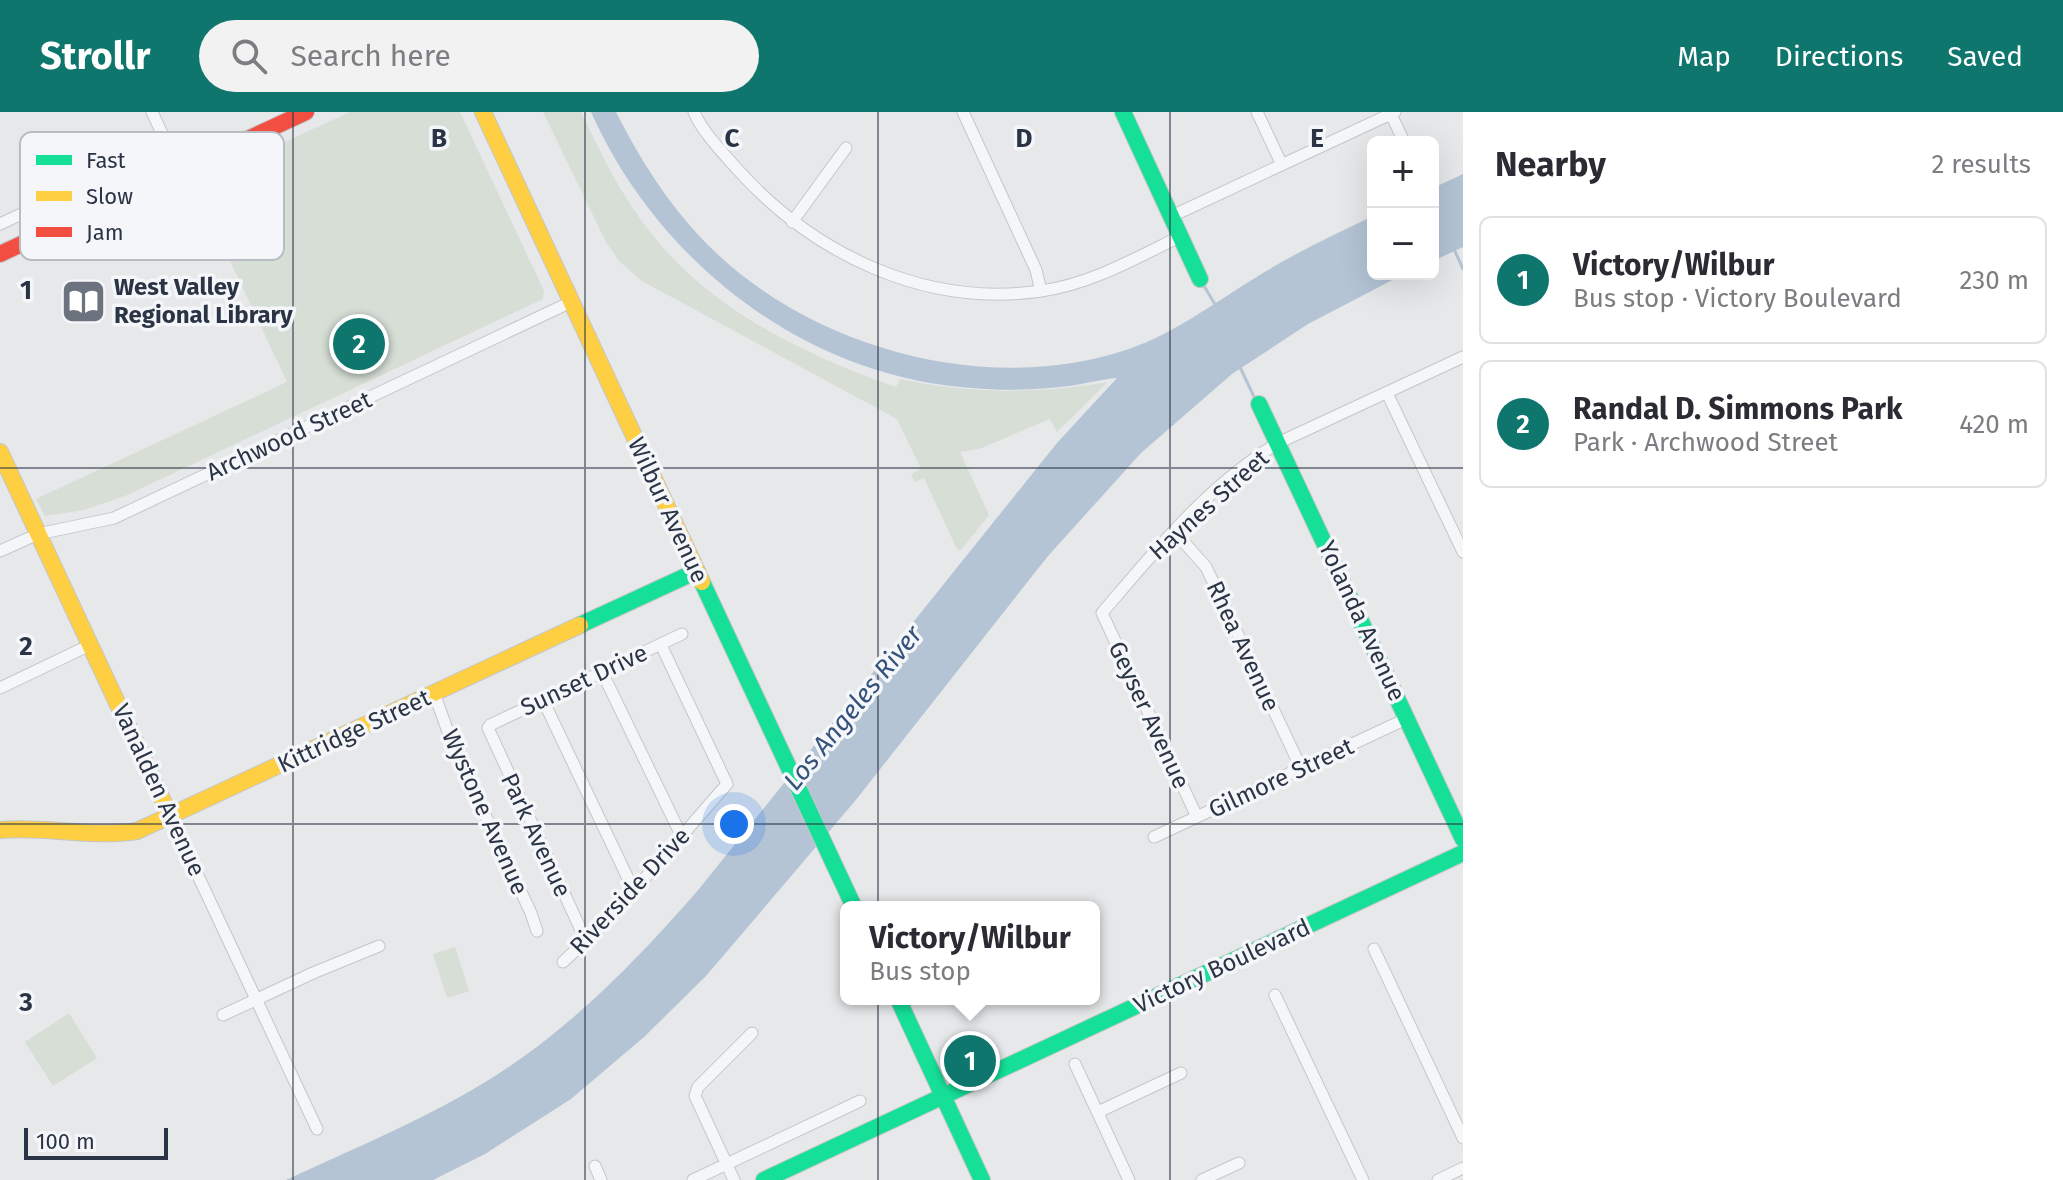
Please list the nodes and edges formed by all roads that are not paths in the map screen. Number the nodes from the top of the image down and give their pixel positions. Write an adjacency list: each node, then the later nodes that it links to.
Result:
1 (152, 112): 9 (street)
2 (306, 112): 10 (main road)
3 (483, 112): 23 (main road, Wilbur Avenue)
4 (694, 112): 16 (street)
5 (963, 112): 22 (street)
6 (1123, 112): 15 (main road)
7 (1257, 112): 13 (street)
8 (1392, 113): 11 (street); 13 (street)
9 (161, 132)
10 (262, 132)
11 (1402, 136)
12 (846, 148): 16 (street)
13 (1282, 165): 15 (street)
14 (20, 215): 17 (street)
15 (1172, 216): 18 (main road)
16 (792, 222): 22 (street)
17 (0, 224)
18 (1181, 236): 21 (main road); 22 (street)
19 (20, 245): 20 (main road)
20 (0, 254)
21 (1200, 279)
22 (1041, 291)
23 (571, 302): 30 (street, Archwood Street); 33 (main road, Wilbur Avenue)
24 (1463, 357): 25 (street, Haynes Street)
25 (1387, 393): 27 (street, Haynes Street); 32 (street)
26 (1259, 404): 27 (main road, Yolanda Avenue)
27 (1278, 443): 29 (street, Haynes Street); 42 (main road, Yolanda Avenue)
28 (0, 452): 30 (main road, Vanalden Avenue)
29 (1174, 531): 34 (street, Haynes Street); 44 (street, Rhea Avenue)
30 (38, 534): 31 (street, Archwood Street); 36 (main road, Vanalden Avenue)
31 (0, 551)
32 (1463, 552)
33 (697, 571): 40 (main road, Kittridge Street); 53 (main road, Wilbur Avenue)
34 (1102, 613): 46 (street, Geyser Avenue)
35 (682, 634): 37 (street, Sunset Drive)
36 (90, 645): 39 (street); 45 (main road, Vanalden Avenue)
37 (661, 645): 38 (street, Sunset Drive); 48 (street, Riverside Drive)
38 (602, 672): 41 (street, Sunset Drive); 48 (street)
39 (0, 688)
40 (434, 693): 45 (main road, Kittridge Street); 54 (street, Wystone Avenue)
41 (543, 700): 43 (street, Sunset Drive); 52 (street)
42 (1408, 718): 44 (street, Gilmore Street); 50 (main road, Yolanda Avenue)
43 (488, 728): 55 (street, Park Avenue)
44 (1301, 768): 46 (street, Gilmore Street)
45 (170, 816): 47 (main road, Kittridge Street); 60 (street, Vanalden Avenue)
46 (1197, 817): 49 (street, Gilmore Street)
47 (0, 830)
48 (682, 837): 52 (street, Riverside Drive)
49 (1154, 837)
50 (1463, 839)
51 (1463, 853): 66 (main road, Victory Boulevard)
52 (634, 891): 55 (street, Riverside Drive)
53 (851, 901)
54 (537, 931)
55 (586, 941): 58 (street, Riverside Drive)
56 (379, 946): 60 (street)
57 (1374, 949): 70 (street)
58 (563, 962)
59 (1275, 995): 82 (street)
60 (256, 1000): 62 (street); 69 (street, Vanalden Avenue)
61 (901, 1005): 66 (main road)
62 (223, 1015)
63 (752, 1033): 72 (street)
64 (1075, 1064): 68 (street)
65 (1181, 1073): 68 (street)
66 (943, 1096): 78 (main road, Victory Boulevard); 79 (main road)
67 (860, 1101): 72 (street)
68 (1098, 1112): 80 (street)
69 (317, 1129)
70 (1463, 1138)
71 (1239, 1163): 81 (street)
72 (727, 1164): 76 (street); 77 (street)
73 (595, 1166): 75 (street)
74 (1463, 1168): 83 (street)
75 (601, 1180)
76 (693, 1180)
77 (734, 1180)
78 (764, 1180)
79 (982, 1180)
80 (1129, 1180)
81 (1202, 1180)
82 (1363, 1180)
83 (1438, 1180)

